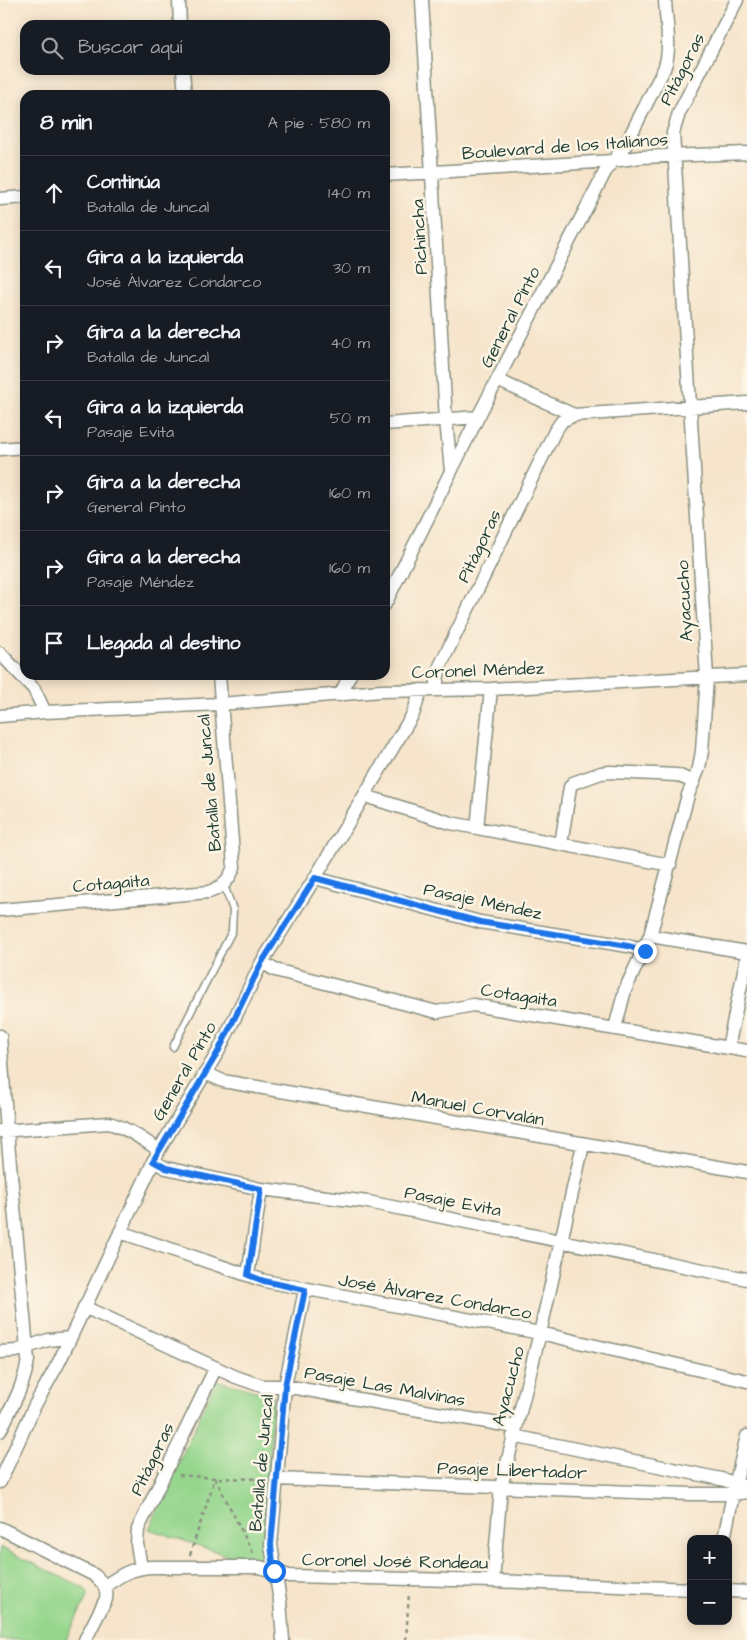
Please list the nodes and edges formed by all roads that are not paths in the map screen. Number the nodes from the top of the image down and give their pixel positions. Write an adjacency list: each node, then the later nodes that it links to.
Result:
1 (179, 0): 5 (street)
2 (422, 0): 11 (street, Pichincha)
3 (665, 0): 10 (street, General Pinto)
4 (737, 0): 9 (street, Pitágoras)
5 (180, 20)
6 (183, 75): 7 (street)
7 (185, 90)
8 (747, 153): 9 (street, Boulevard de los Italianos)
9 (675, 157): 10 (street, Boulevard de los Italianos); 17 (street, Ayacucho)
10 (613, 161): 11 (street, Boulevard de los Italianos); 15 (street, General Pinto)
11 (433, 172): 12 (street, Boulevard de los Italianos); 20 (street, Pichincha)
12 (390, 175)
13 (20, 197): 14 (street)
14 (0, 199)
15 (498, 380): 18 (street); 19 (street, General Pinto)
16 (747, 403): 17 (street)
17 (690, 406): 18 (street); 29 (street, Ayacucho)
18 (574, 415): 35 (street, Pitágoras)
19 (478, 417): 20 (street); 24 (street, General Pinto)
20 (446, 420): 21 (street); 24 (street, Pichincha)
21 (390, 424)
22 (20, 447): 23 (street)
23 (0, 448)
24 (451, 471): 25 (street, General Pinto)
25 (390, 594)
26 (0, 653): 27 (street)
27 (20, 674)
28 (747, 675): 29 (street, Coronel Méndez)
29 (707, 677): 33 (street, Coronel Méndez); 40 (street, Ayacucho)
30 (26, 680): 38 (street)
31 (218, 680): 37 (street, Batalla de Juncal)
32 (348, 680): 36 (street)
33 (491, 689): 35 (street, Coronel Méndez); 42 (street)
34 (421, 690): 35 (street, Coronel Méndez); 36 (street, Coronel Méndez); 41 (street, General Pinto)
35 (438, 690)
36 (340, 695): 37 (street, Coronel Méndez)
37 (220, 704): 38 (street, Coronel Méndez); 46 (street, Batalla de Juncal)
38 (45, 712): 39 (street, Coronel Méndez)
39 (0, 716)
40 (694, 782): 43 (street); 44 (street, Ayacucho)
41 (365, 796): 42 (street); 45 (street, General Pinto)
42 (477, 828): 43 (street)
43 (561, 844): 44 (street)
44 (670, 865): 48 (street, Ayacucho)
45 (315, 878): 49 (street, Pasaje Méndez); 52 (street, General Pinto)
46 (224, 884): 47 (street, Cotagaita); 55 (lane)
47 (0, 910)
48 (650, 936): 49 (street, Ayacucho); 50 (street)
49 (645, 951): 53 (street, Ayacucho)
50 (747, 952)
51 (747, 956): 56 (street)
52 (262, 962): 53 (street, Cotagaita); 58 (street, General Pinto)
53 (615, 1028): 56 (street, Cotagaita)
54 (0, 1036): 59 (street)
55 (173, 1047)
56 (728, 1048): 57 (street, Cotagaita)
57 (747, 1051)
58 (205, 1073): 60 (street, Manuel Corvalán); 61 (street, General Pinto)
59 (3, 1131): 61 (street, Pasaje Evita); 72 (street)
60 (583, 1144): 62 (street, Manuel Corvalán); 65 (street, Ayacucho)
61 (156, 1156): 63 (street, Pasaje Evita); 64 (street, General Pinto)
62 (747, 1172)
63 (261, 1189): 65 (street, Pasaje Evita); 66 (street)
64 (120, 1232): 66 (street, José Álvarez Condarco); 69 (street, General Pinto)
65 (560, 1240): 67 (street, Pasaje Evita); 70 (street, Ayacucho)
66 (248, 1275): 68 (street, José Álvarez Condarco)
67 (747, 1278)
68 (305, 1290): 70 (street, José Álvarez Condarco); 76 (street, Batalla de Juncal)
69 (84, 1307): 71 (street, General Pinto); 74 (street, Pasaje Las Malvinas)
70 (540, 1333): 75 (street, José Álvarez Condarco); 78 (street, Ayacucho)
71 (70, 1338): 72 (street); 81 (street, General Pinto)
72 (27, 1347): 73 (street); 77 (street)
73 (0, 1352)
74 (215, 1369): 76 (street, Pasaje Las Malvinas); 87 (street, Pitágoras)
75 (747, 1381)
76 (285, 1386): 78 (street, Pasaje Las Malvinas); 80 (street, Batalla de Juncal)
77 (0, 1431)
78 (514, 1432): 82 (street, Ayacucho); 83 (street, Pasaje Las Malvinas)
79 (747, 1436): 83 (street)
80 (276, 1479): 82 (street, Pasaje Libertador); 88 (street, Batalla de Juncal)
81 (0, 1482)
82 (501, 1487): 83 (street, Pasaje Libertador); 89 (street, Ayacucho)
83 (738, 1488): 84 (street, Pasaje Libertador); 86 (street)
84 (747, 1492)
85 (0, 1528): 90 (street)
86 (725, 1535)
87 (141, 1568): 88 (street, Coronel José Rondeau); 90 (street, Coronel José Rondeau)
88 (274, 1571): 89 (street, Coronel José Rondeau); 95 (street, Batalla de Juncal)
89 (493, 1581): 91 (street, Coronel José Rondeau)
90 (105, 1586): 94 (street)
91 (687, 1589)
92 (732, 1591): 93 (street)
93 (747, 1592)
94 (85, 1640)
95 (283, 1640)

